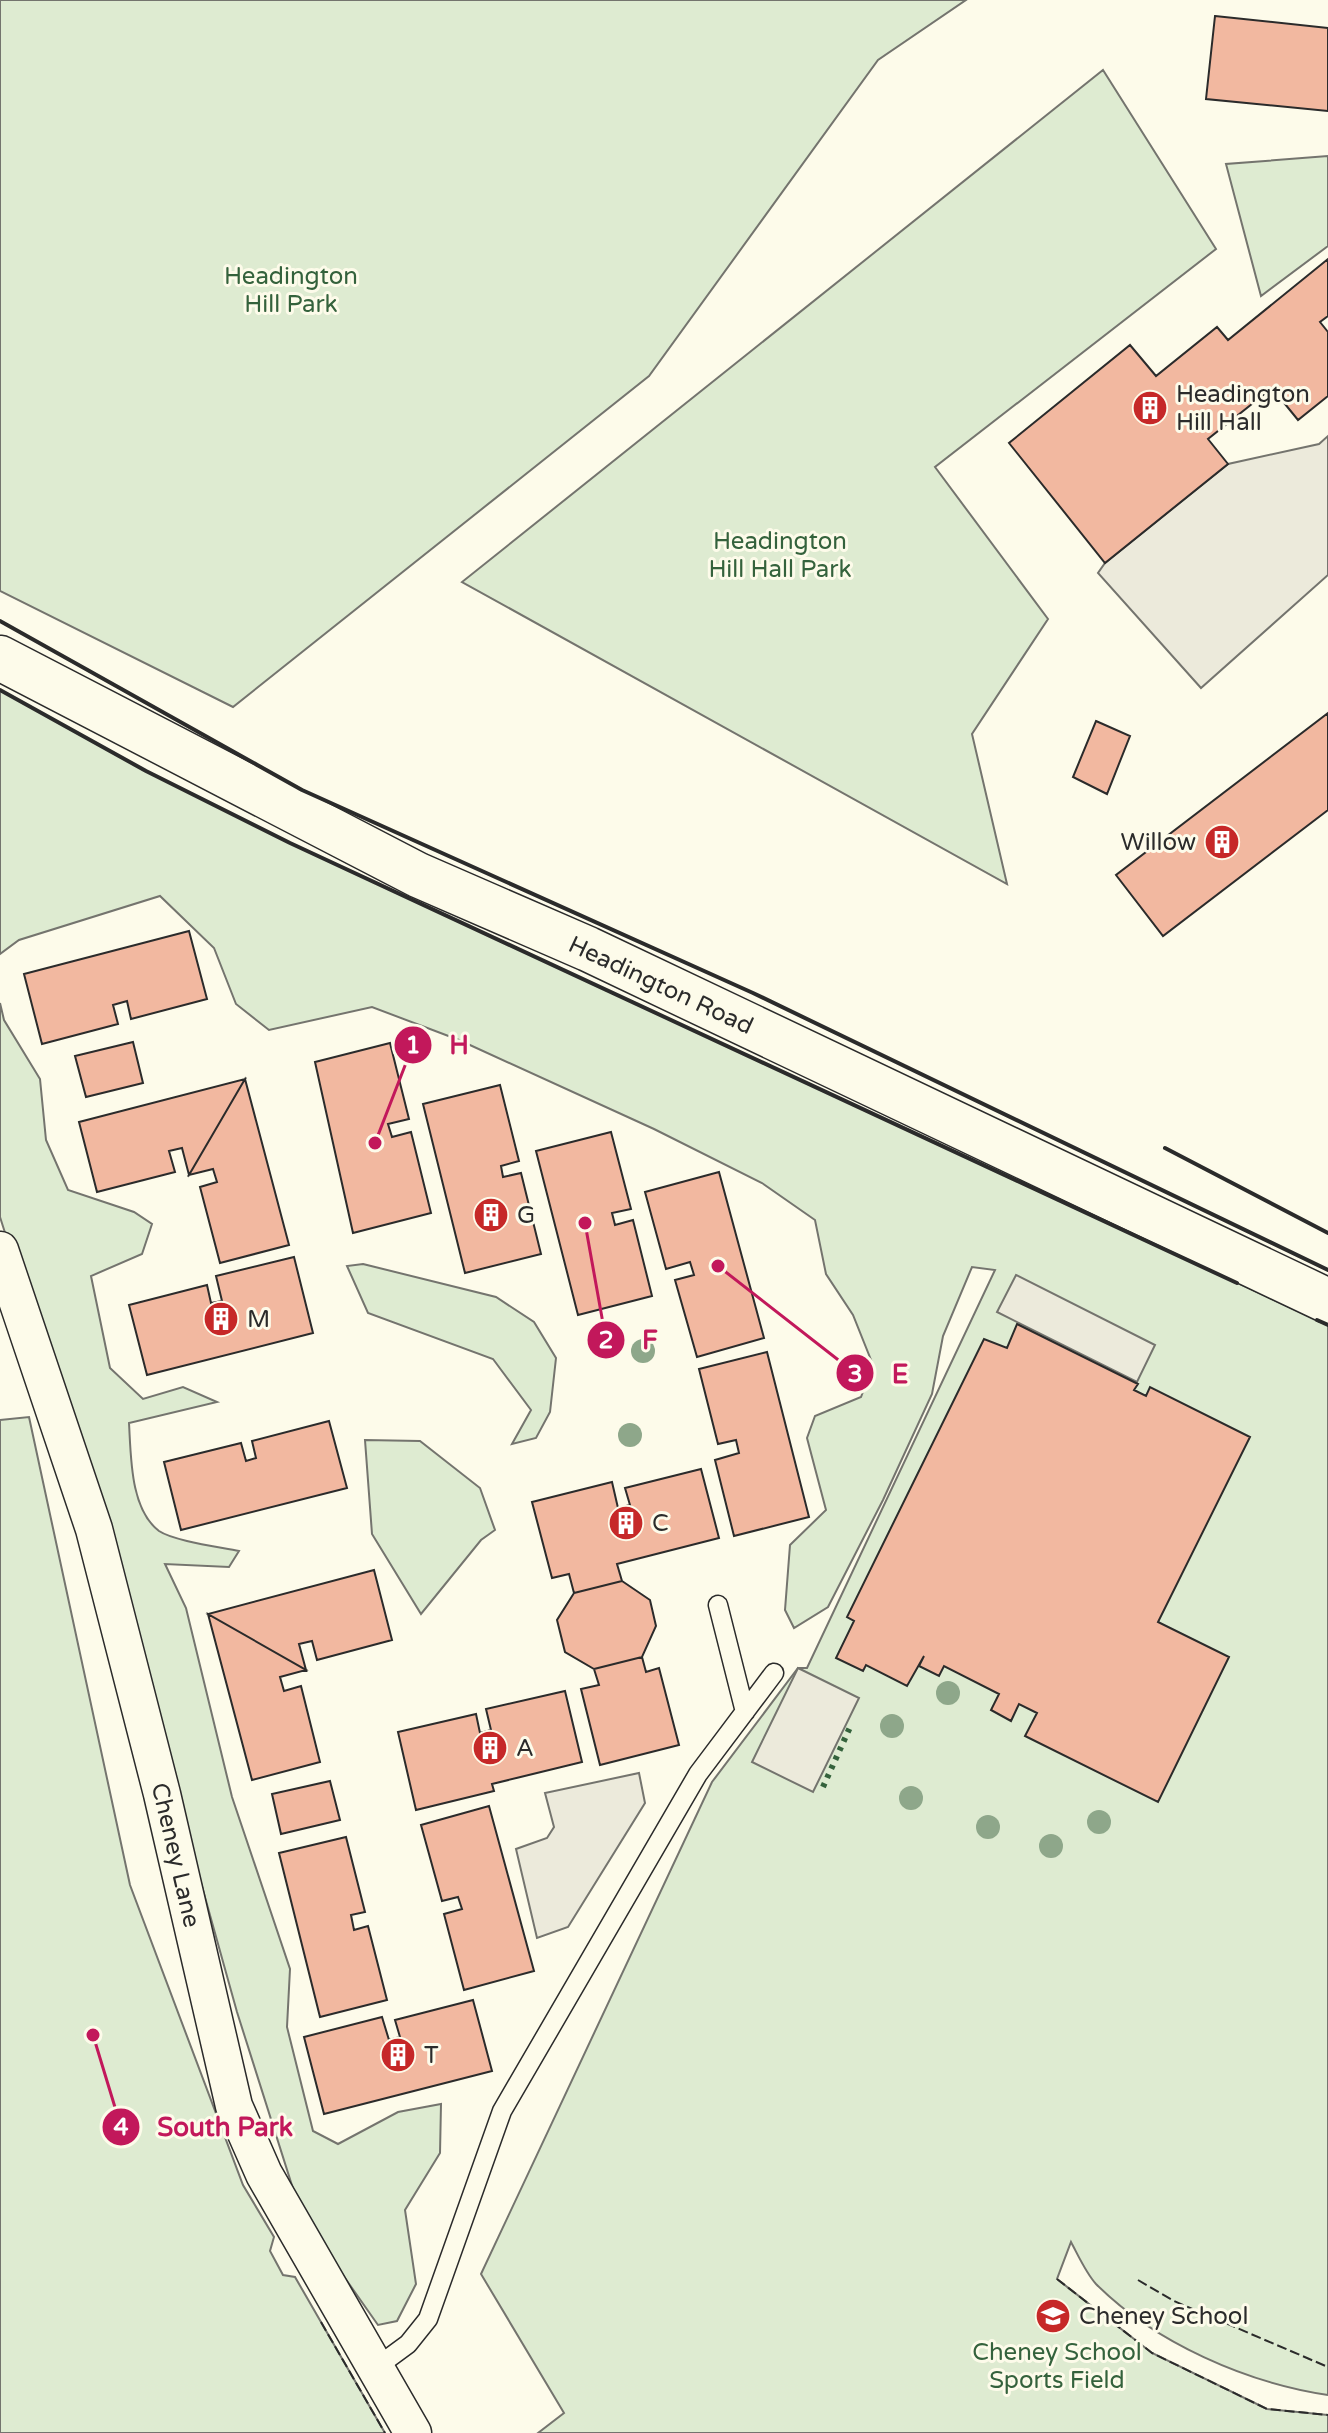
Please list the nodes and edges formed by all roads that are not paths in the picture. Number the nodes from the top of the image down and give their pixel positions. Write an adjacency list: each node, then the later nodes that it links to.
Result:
1 (0, 658): 3 (main road, Headington Road)
2 (2, 1264): 7 (street, Cheney Lane)
3 (1328, 1301)
4 (718, 1605): 6 (lane)
5 (774, 1673): 6 (lane)
6 (745, 1712): 7 (lane)
7 (374, 2369): 8 (street, Cheney Lane)
8 (413, 2433)

